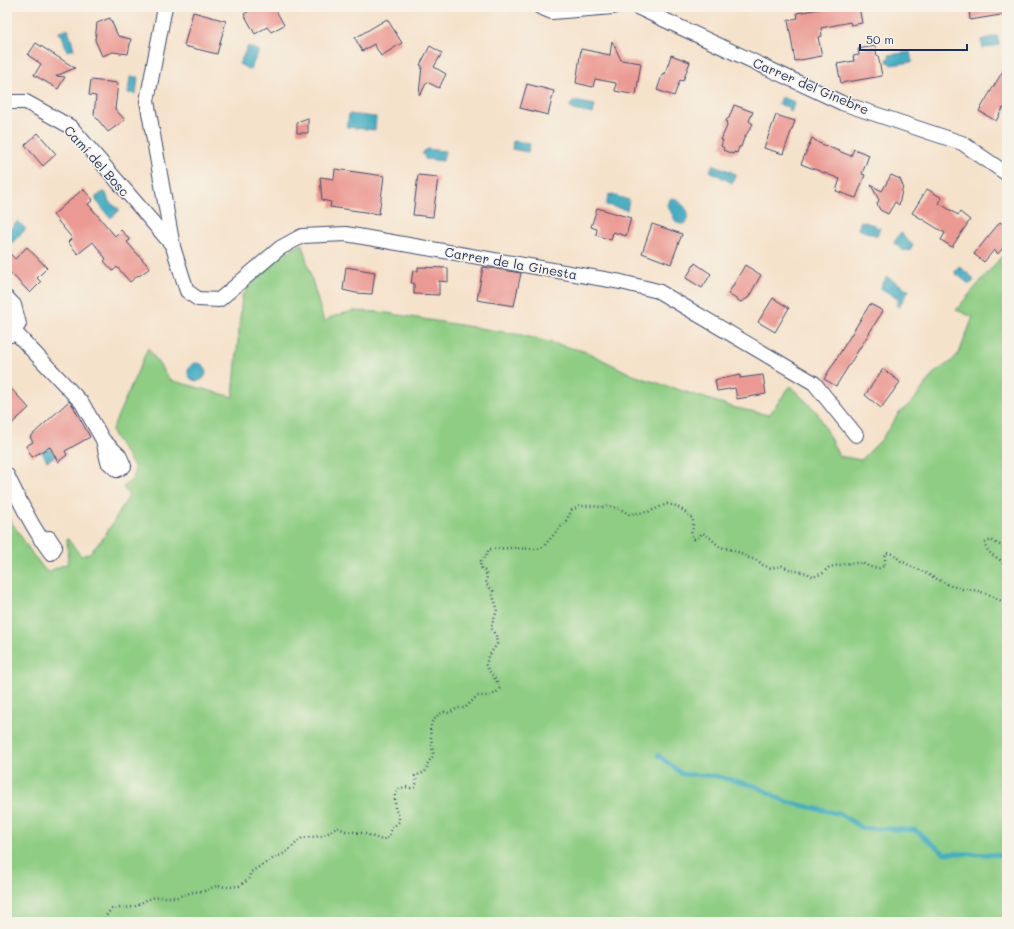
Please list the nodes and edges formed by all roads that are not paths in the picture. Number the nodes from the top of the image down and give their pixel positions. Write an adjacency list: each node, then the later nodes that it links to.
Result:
1 (165, 7): 7 (street, Carrer de la Ginesta)
2 (540, 7): 3 (street)
3 (613, 7)
4 (637, 7): 6 (street, Carrer del Ginebre)
5 (7, 102): 8 (street, Camí del Bosc)
6 (1007, 174)
7 (165, 198): 8 (street, Camí del Bosc); 9 (street, Carrer de la Ginesta)
8 (140, 208): 9 (street, Camí del Bosc)
9 (174, 247): 12 (street, Carrer de la Ginesta)
10 (7, 298): 11 (street)
11 (10, 332): 13 (street)
12 (856, 435)
13 (103, 440)
14 (7, 475): 15 (street)
15 (41, 540)

